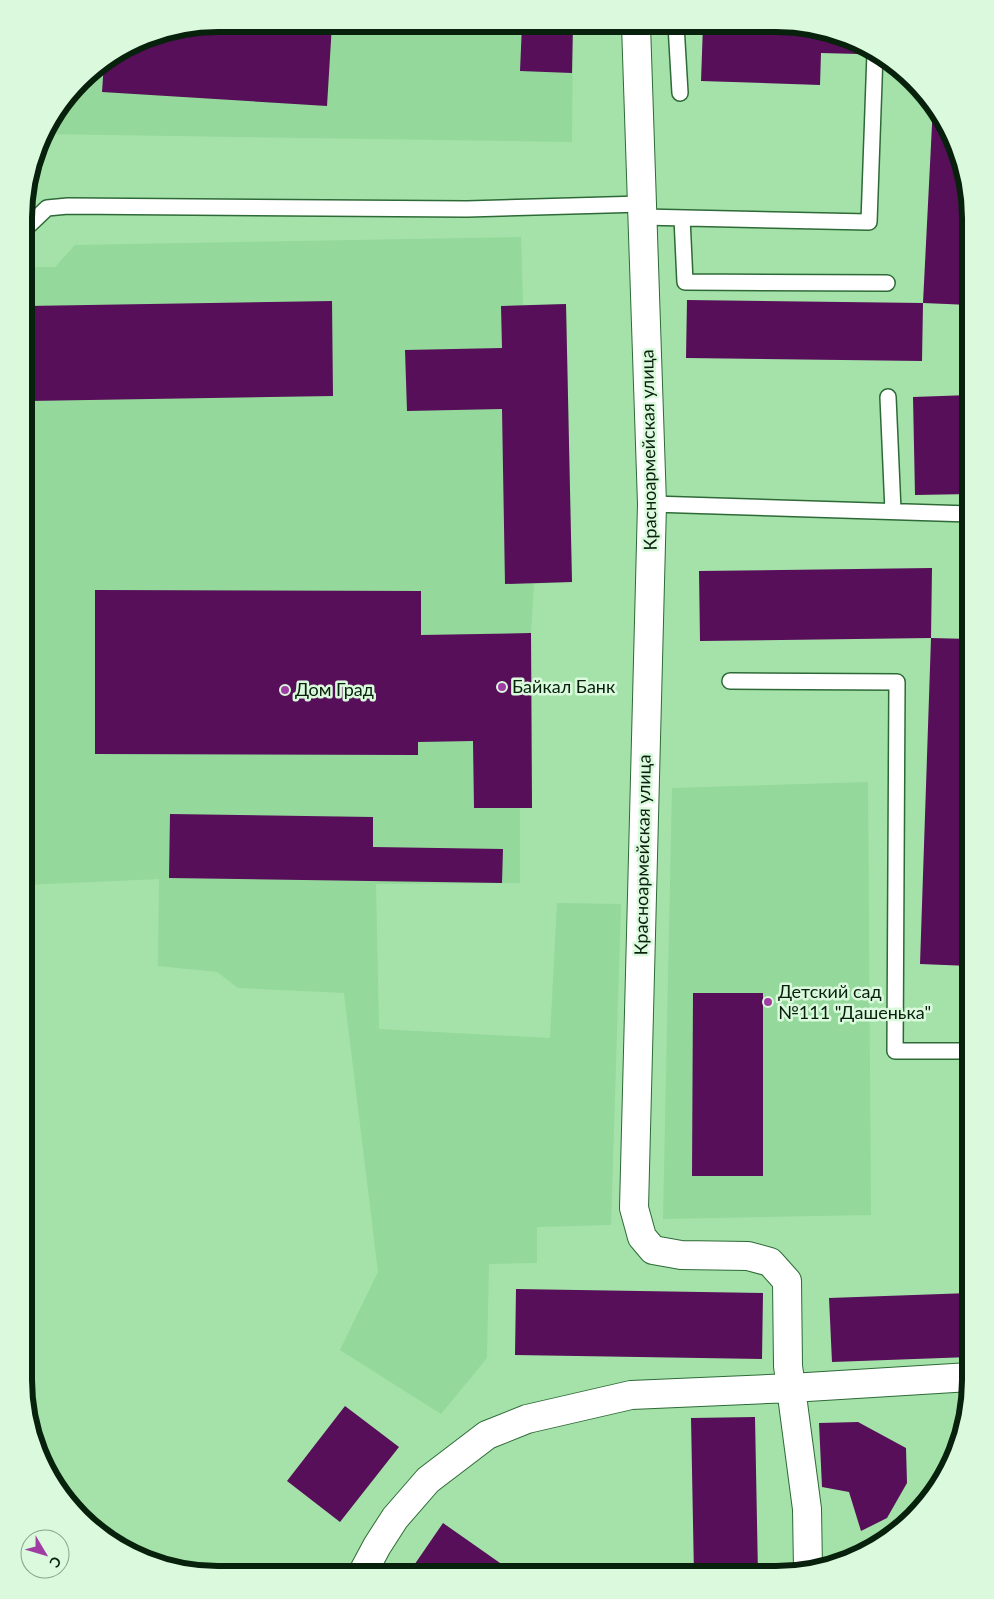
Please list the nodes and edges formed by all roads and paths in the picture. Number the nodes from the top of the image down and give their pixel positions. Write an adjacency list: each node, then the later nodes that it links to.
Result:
1 (636, 32): 5 (street, Красноармейская улица)
2 (676, 32): 4 (lane)
3 (875, 61): 6 (lane)
4 (680, 93)
5 (642, 210): 6 (lane); 7 (lane); 10 (street, Красноармейская улица)
6 (682, 218): 8 (lane)
7 (32, 222)
8 (887, 284)
9 (888, 397): 11 (lane)
10 (652, 504): 11 (lane); 16 (street, Красноармейская улица)
11 (893, 511): 12 (lane)
12 (962, 514)
13 (730, 681): 14 (lane)
14 (962, 1051)
15 (962, 1377): 16 (street)
16 (791, 1388): 17 (street, Красноармейская улица); 18 (street)
17 (808, 1564)
18 (369, 1566)

